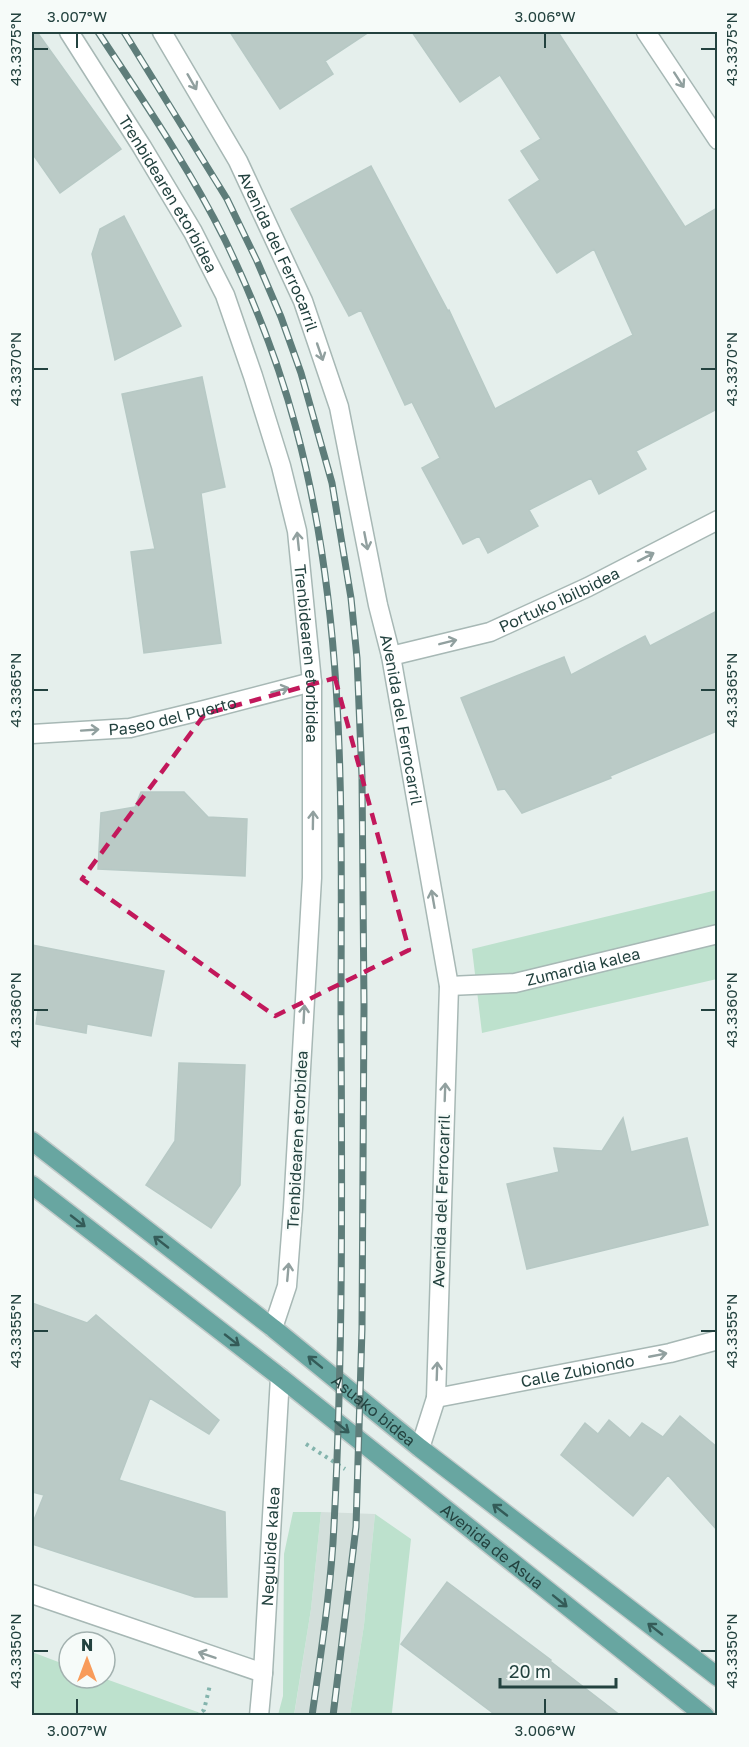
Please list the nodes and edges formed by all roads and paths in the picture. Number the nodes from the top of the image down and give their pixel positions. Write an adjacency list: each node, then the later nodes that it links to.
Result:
1 (69, 32): 7 (street, Trenbidearen etorbidea, one-way to 1)
2 (162, 32): 6 (street, Avenida del Ferrocarril, one-way to 6)
3 (646, 32): 4 (street, one-way to 4)
4 (717, 140)
5 (717, 520): 6 (street, Portuko ibilbidea, one-way to 5)
6 (392, 656): 10 (street, Avenida del Ferrocarril, one-way to 6)
7 (312, 681): 8 (street, Paseo del Puerto, one-way to 7); 13 (street, Trenbidearen etorbidea, one-way to 7)
8 (32, 734)
9 (717, 934): 10 (street, Zumardia kalea)
10 (448, 986): 16 (street, Avenida del Ferrocarril, one-way to 10)
11 (32, 1141): 13 (main road, Asuako bidea, one-way to 11)
12 (32, 1185): 15 (main road, one-way to 15)
13 (273, 1328): 17 (main road, Asuako bidea, one-way to 13)
14 (717, 1340): 16 (street, Calle Zubiondo, one-way to 14)
15 (280, 1377): 20 (street, Negubide kalea); 24 (main road, Avenida de Asua, one-way to 24)
16 (436, 1398): 17 (street, Avenida del Ferrocarril)
17 (420, 1448): 21 (main road, Asuako bidea, one-way to 17)
18 (32, 1594): 19 (street, one-way to 18)
19 (217, 1659): 20 (street); 22 (path)
20 (263, 1673): 23 (street, Negubide kalea)
21 (717, 1677)
22 (196, 1716)
23 (259, 1716)
24 (705, 1716)

